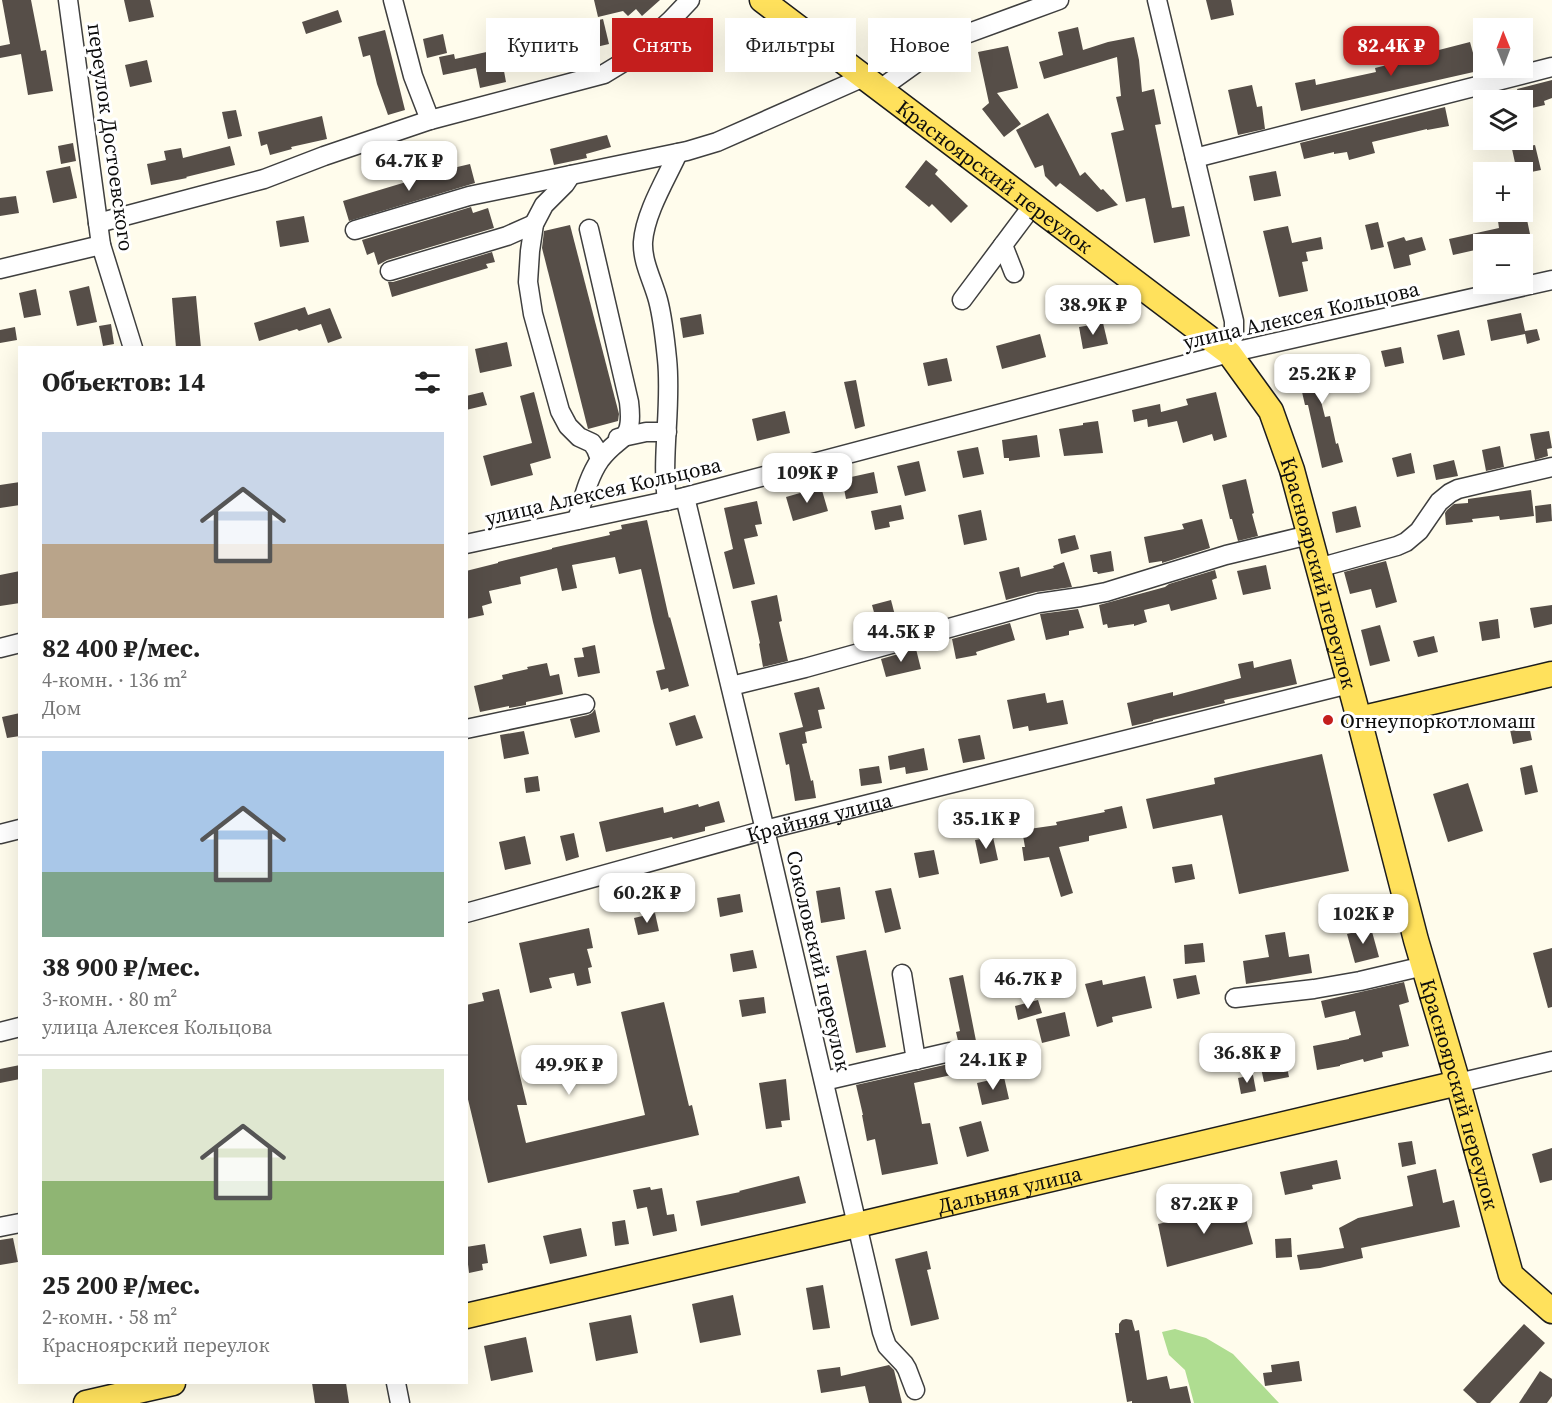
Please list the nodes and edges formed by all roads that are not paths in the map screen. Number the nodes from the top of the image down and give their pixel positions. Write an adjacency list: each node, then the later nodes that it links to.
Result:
1 (68, 0): 14 (street, переулок Достоевского)
2 (393, 0): 9 (street)
3 (690, 0): 9 (street)
4 (762, 0): 8 (main road, Красноярский переулок)
5 (1059, 0): 8 (street)
6 (1156, 0): 11 (street)
7 (1552, 67): 11 (street)
8 (872, 83): 10 (street); 13 (main road, Красноярский переулок)
9 (430, 120): 14 (street)
10 (678, 153): 12 (street); 27 (street, Соколовский переулок)
11 (1195, 158): 26 (street)
12 (571, 175): 15 (street); 17 (street)
13 (1034, 206): 19 (street); 26 (main road, Красноярский переулок)
14 (98, 223): 18 (street, переулок Достоевского)
15 (534, 224): 21 (street); 29 (street)
16 (589, 229): 28 (street)
17 (355, 230)
18 (101, 245): 20 (street); 25 (street, переулок Достоевского)
19 (1003, 245): 22 (street); 24 (street)
20 (0, 269)
21 (390, 271)
22 (1014, 273)
23 (1552, 280): 26 (street, улица Алексея Кольцова)
24 (962, 300)
25 (132, 346)
26 (1229, 353): 31 (street, улица Алексея Кольцова); 33 (main road, Красноярский переулок)
27 (666, 432): 28 (street); 31 (street, Соколовский переулок)
28 (626, 436): 29 (street)
29 (596, 451): 32 (street)
30 (1552, 467): 35 (street)
31 (676, 499): 32 (street, улица Алексея Кольцова); 40 (street, Соколовский переулок)
32 (577, 520): 34 (street, улица Алексея Кольцова)
33 (1309, 535): 35 (main road, Красноярский переулок); 40 (street)
34 (468, 544)
35 (1318, 568): 39 (main road, Красноярский переулок)
36 (18, 644): 37 (street)
37 (0, 648)
38 (1552, 674): 42 (main road)
39 (1349, 684): 42 (main road, Красноярский переулок); 45 (street, Крайняя улица)
40 (731, 686): 45 (street, Соколовский переулок)
41 (585, 704): 43 (street)
42 (1359, 719): 48 (main road, Красноярский переулок)
43 (468, 729)
44 (18, 830): 46 (street)
45 (765, 830): 47 (street, Крайняя улица); 56 (street, Соколовский переулок)
46 (0, 834)
47 (468, 912)
48 (1424, 966): 50 (street); 57 (main road, Красноярский переулок)
49 (902, 974): 54 (street)
50 (1235, 998)
51 (18, 1028): 52 (street)
52 (0, 1032)
53 (950, 1052): 54 (street)
54 (916, 1060): 56 (street)
55 (1552, 1061): 57 (street, Дальняя улица)
56 (824, 1081): 59 (street, Соколовский переулок)
57 (1458, 1083): 59 (main road, Дальняя улица); 61 (main road, Красноярский переулок)
58 (18, 1222): 60 (street)
59 (857, 1226): 62 (main road, Дальняя улица); 65 (street, Соколовский переулок)
60 (0, 1227)
61 (1552, 1311)
62 (468, 1316)
63 (169, 1384): 66 (main road)
64 (396, 1384): 67 (street)
65 (915, 1390)
66 (86, 1403)
67 (400, 1403)

